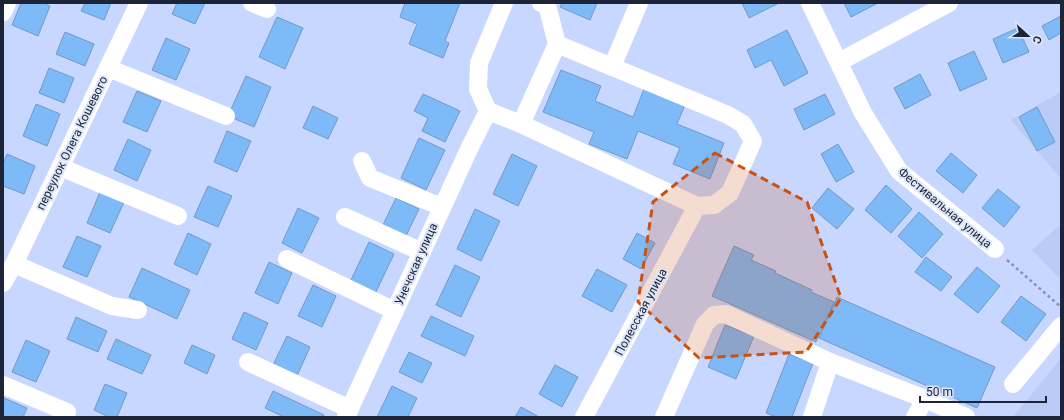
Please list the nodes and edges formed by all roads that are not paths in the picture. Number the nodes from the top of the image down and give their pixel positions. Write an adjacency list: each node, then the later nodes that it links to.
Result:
1 (7, 3): 8 (street)
2 (139, 3): 12 (street, переулок Олега Кошевого)
3 (504, 3): 13 (street)
4 (541, 3): 9 (street)
5 (639, 3): 11 (street)
6 (810, 3): 10 (street, Фестивальная улица)
7 (949, 3): 10 (street)
8 (3, 12)
9 (558, 44): 11 (street); 15 (street)
10 (839, 62): 22 (street, Фестивальная улица)
11 (612, 66): 18 (street)
12 (108, 68): 14 (street); 17 (street, переулок Олега Кошевого)
13 (488, 111): 15 (street); 19 (street, Унечская улица)
14 (226, 116)
15 (521, 124): 18 (street)
16 (362, 162): 19 (street)
17 (60, 168): 20 (street); 25 (street, переулок Олега Кошевого)
18 (697, 206): 37 (street, Полесская улица)
19 (442, 207): 23 (street, Унечская улица)
20 (178, 216)
21 (345, 217): 23 (street)
22 (995, 249)
23 (422, 252): 28 (street, Унечская улица)
24 (287, 259): 28 (street)
25 (14, 264): 26 (street, переулок Олега Кошевого); 27 (street)
26 (3, 283)
27 (138, 310)
28 (395, 311): 36 (street, Унечская улица)
29 (1061, 326): 32 (street)
30 (248, 362): 36 (street)
31 (830, 362): 34 (street); 38 (street); 39 (street)
32 (1013, 384)
33 (3, 385): 35 (street)
34 (925, 399): 40 (street); 41 (street)
35 (67, 412)
36 (348, 413)
37 (584, 417)
38 (664, 417)
39 (812, 417)
40 (915, 417)
41 (966, 417)

